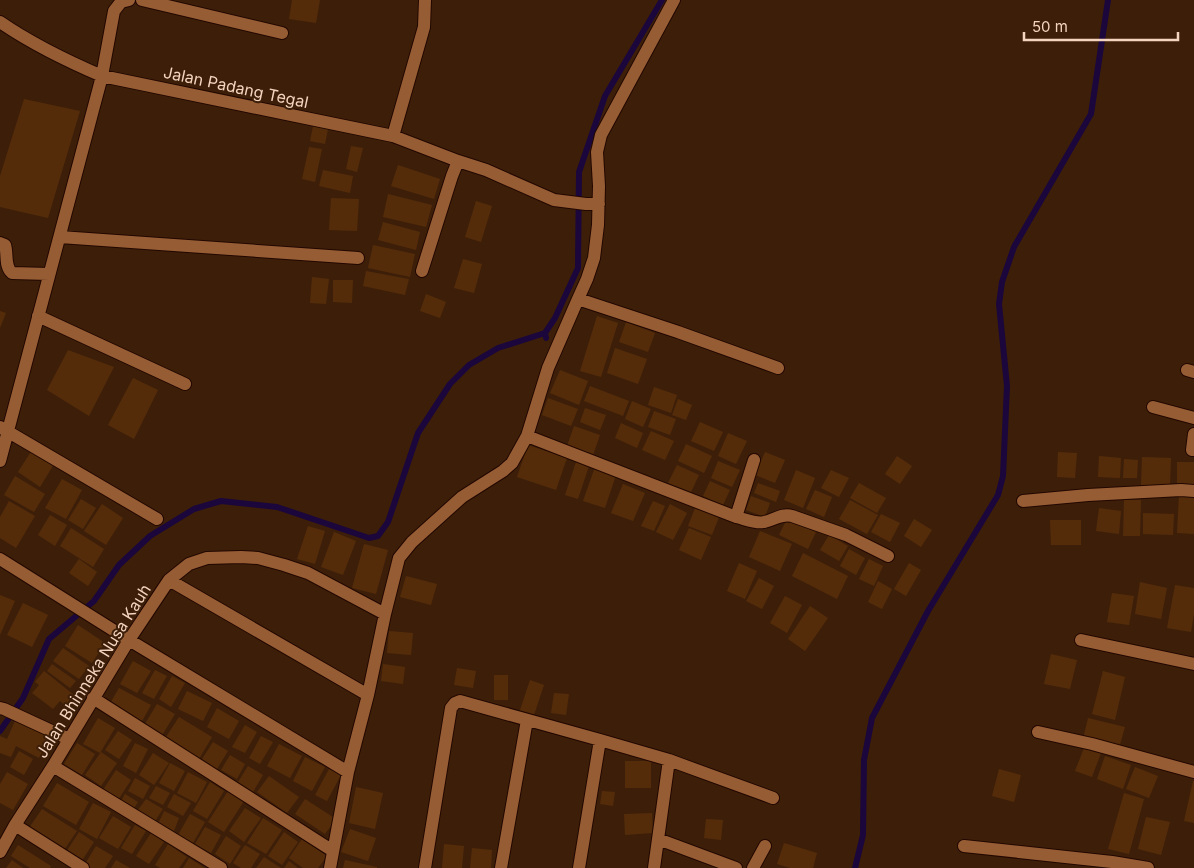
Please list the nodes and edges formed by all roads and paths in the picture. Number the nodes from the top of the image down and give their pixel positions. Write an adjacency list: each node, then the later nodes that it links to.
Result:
1 (129, 0): 7 (street)
2 (142, 0): 6 (street)
3 (425, 0): 8 (street)
4 (674, 0): 10 (street)
5 (0, 22): 7 (street, Jalan Padang Tegal)
6 (282, 33)
7 (102, 76): 8 (street, Jalan Padang Tegal); 11 (street)
8 (394, 136): 9 (street, Jalan Padang Tegal)
9 (458, 161): 10 (street, Jalan Padang Tegal); 14 (street)
10 (597, 204): 16 (street)
11 (60, 238): 13 (street); 15 (street)
12 (0, 243): 15 (street)
13 (358, 258)
14 (422, 271)
15 (49, 274): 17 (street)
16 (578, 298): 18 (street); 24 (street)
17 (38, 316): 19 (street); 22 (street)
18 (778, 368)
19 (185, 384)
20 (1153, 407): 21 (street)
21 (1194, 418)
22 (4, 429): 27 (street); 31 (street)
23 (1194, 434): 25 (street)
24 (527, 436): 30 (street); 35 (street)
25 (1194, 450)
26 (754, 460): 30 (street)
27 (0, 461)
28 (1194, 491): 29 (street)
29 (1023, 501)
30 (736, 517): 32 (street)
31 (157, 519)
32 (888, 556)
33 (0, 559): 36 (street)
34 (169, 580): 35 (street, Jalan Bhinneka Nusa Kauh); 36 (street, Jalan Bhinneka Nusa Kauh); 39 (street)
35 (385, 614): 39 (street)
36 (129, 640): 40 (street, Jalan Bhinneka Nusa Kauh); 48 (street)
37 (1080, 640): 38 (street)
38 (1194, 664)
39 (368, 695): 48 (street)
40 (93, 698): 44 (street, Jalan Bhinneka Nusa Kauh); 55 (street)
41 (2, 709): 44 (street)
42 (527, 720): 45 (street); 60 (street); 61 (street)
43 (1038, 732): 49 (street)
44 (69, 739): 47 (street, Jalan Bhinneka Nusa Kauh)
45 (600, 740): 46 (street); 62 (street)
46 (668, 760): 50 (street); 52 (street)
47 (53, 766): 51 (street, Jalan Bhinneka Nusa Kauh); 58 (street)
48 (348, 772): 55 (street)
49 (1194, 772)
50 (773, 798)
51 (15, 826): 56 (street, Jalan Bhinneka Nusa Kauh); 57 (street)
52 (658, 840): 63 (street); 64 (street)
53 (765, 846): 65 (street)
54 (964, 846): 66 (street)
55 (333, 851): 59 (street)
56 (0, 852)
57 (83, 868)
58 (221, 868)
59 (330, 868)
60 (425, 868)
61 (501, 868)
62 (579, 868)
63 (654, 868)
64 (736, 868)
65 (753, 868)
66 (1148, 868)

